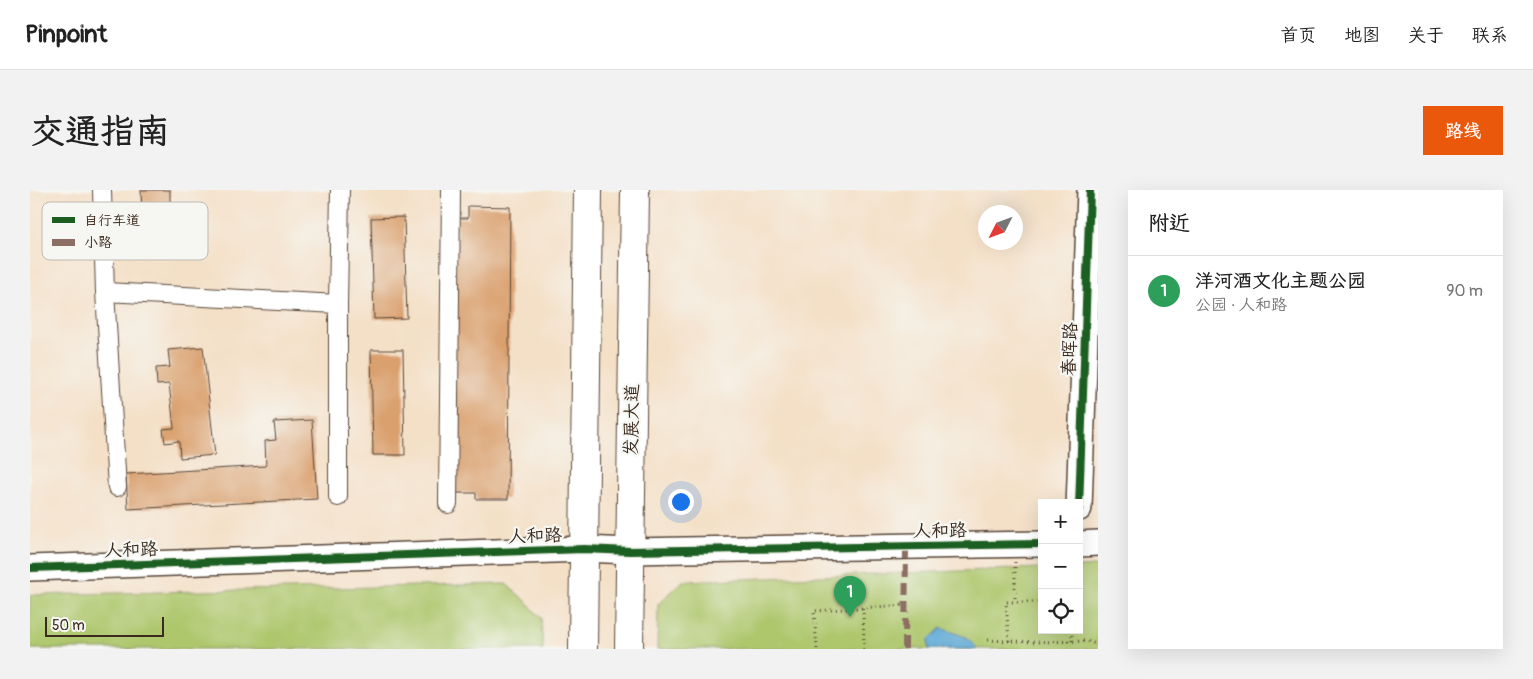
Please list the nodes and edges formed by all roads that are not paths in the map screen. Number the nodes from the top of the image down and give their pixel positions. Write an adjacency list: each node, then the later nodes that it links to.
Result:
1 (340, 190): 8 (street)
2 (451, 190): 12 (street)
3 (588, 190): 16 (main road)
4 (635, 190): 17 (main road, 发展大道)
5 (1090, 190): 11 (street, 春晖路)
6 (104, 260): 7 (street)
7 (105, 292): 8 (street); 9 (street)
8 (338, 304): 10 (street)
9 (117, 487)
10 (338, 496)
11 (1079, 499)
12 (448, 504)
13 (1098, 543): 15 (street)
14 (1038, 544): 17 (street, 人和路)
15 (1083, 544)
16 (584, 549): 17 (street, 人和路); 18 (street, 人和路); 19 (main road)
17 (630, 551): 20 (main road, 发展大道)
18 (30, 568)
19 (583, 649)
20 (629, 649)

